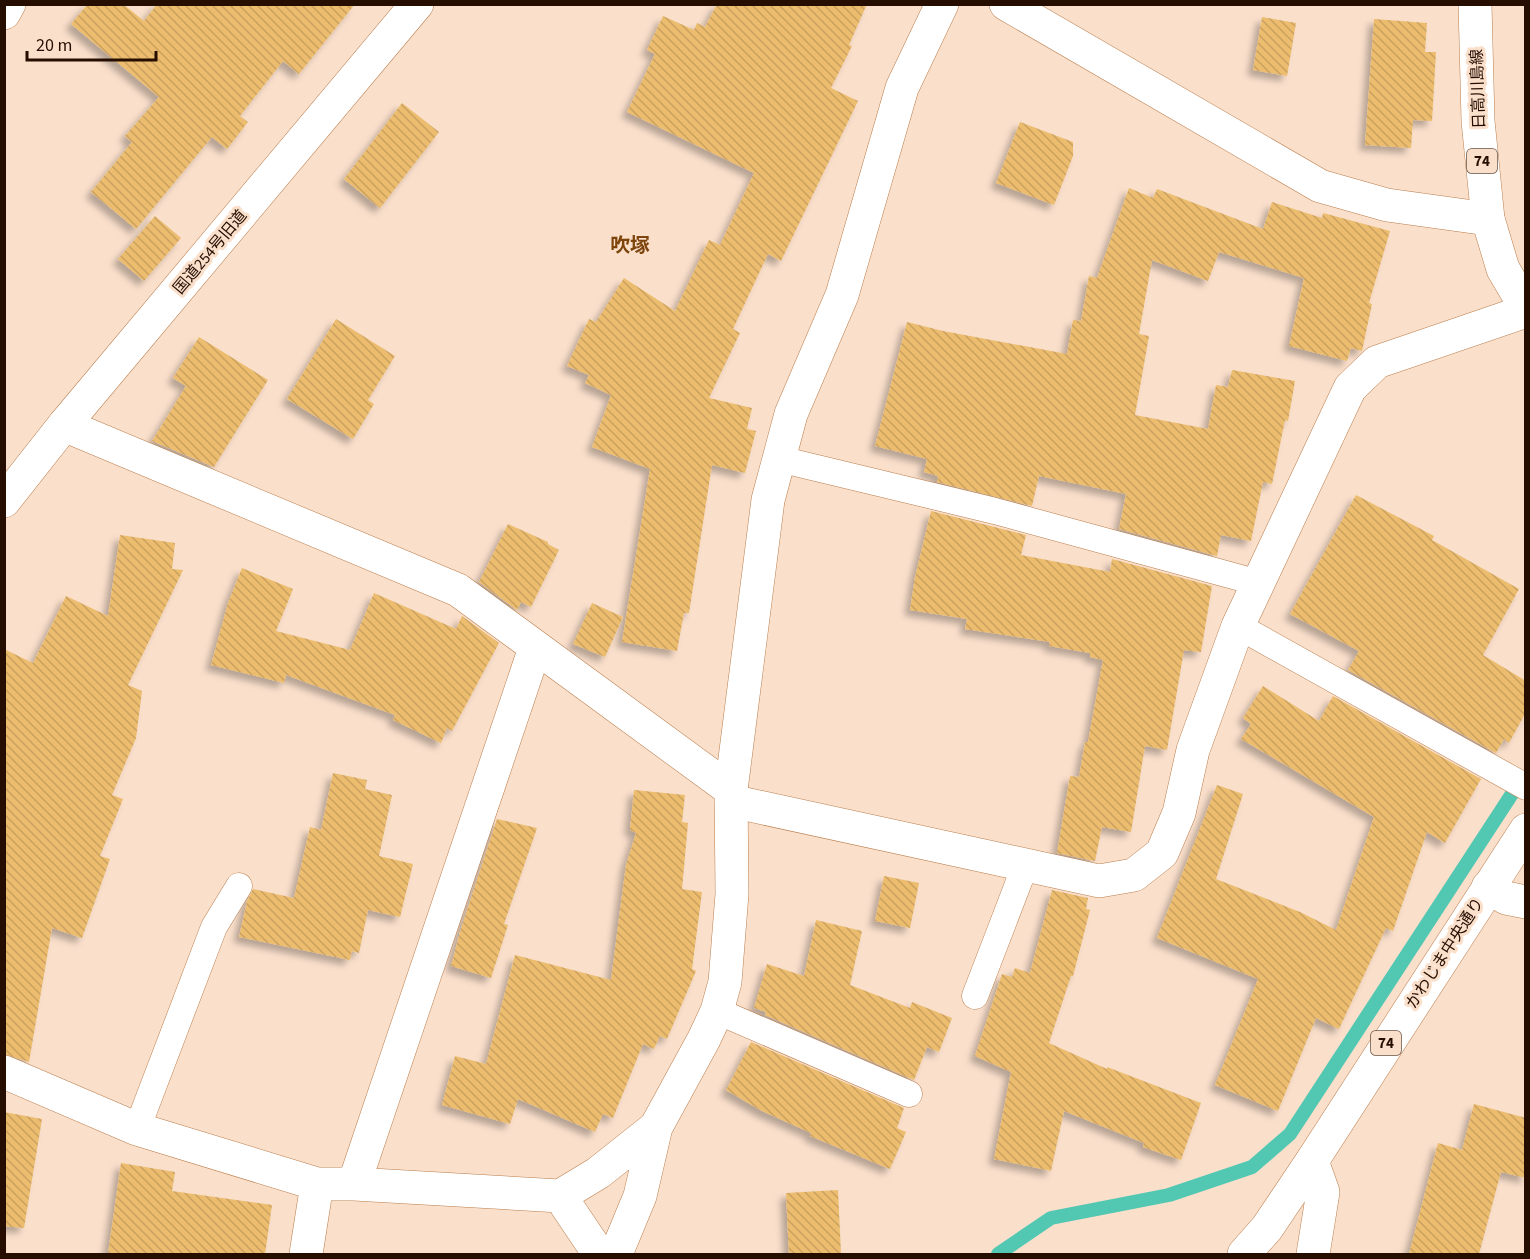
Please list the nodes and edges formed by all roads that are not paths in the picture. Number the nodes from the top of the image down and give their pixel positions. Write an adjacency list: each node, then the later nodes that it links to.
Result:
1 (9, 4): 6 (street)
2 (417, 4): 9 (street, 国道254号旧道)
3 (942, 4): 10 (street)
4 (1006, 4): 7 (street)
5 (1476, 4): 7 (street, 日高川島線 / 74)
6 (4, 13)
7 (1488, 219): 8 (street, 日高川島線 / 74)
8 (1526, 310): 12 (street)
9 (64, 425): 11 (street, 国道254号旧道); 14 (street)
10 (779, 459): 12 (lane); 16 (street)
11 (4, 501)
12 (1259, 583): 13 (street)
13 (1238, 626): 15 (lane); 18 (street)
14 (535, 648): 16 (street); 30 (street)
15 (1526, 788)
16 (731, 796): 18 (street); 23 (street)
17 (1526, 830): 20 (street, かわじま中央通り / 74)
18 (1025, 866): 22 (lane)
19 (239, 886): 27 (lane)
20 (1488, 887): 21 (street); 28 (street, かわじま中央通り / 74)
21 (1526, 902)
22 (975, 996)
23 (717, 1011): 25 (lane); 26 (street)
24 (4, 1072): 27 (street)
25 (909, 1094)
26 (657, 1127): 31 (street); 34 (street)
27 (137, 1129): 29 (street)
28 (1312, 1161): 35 (street, かわじま中央通り / 74); 36 (street)
29 (317, 1184): 30 (street); 32 (street)
30 (354, 1184): 31 (street)
31 (560, 1196): 33 (street)
32 (306, 1254)
33 (599, 1254)
34 (616, 1254)
35 (1244, 1254)
36 (1313, 1254)

